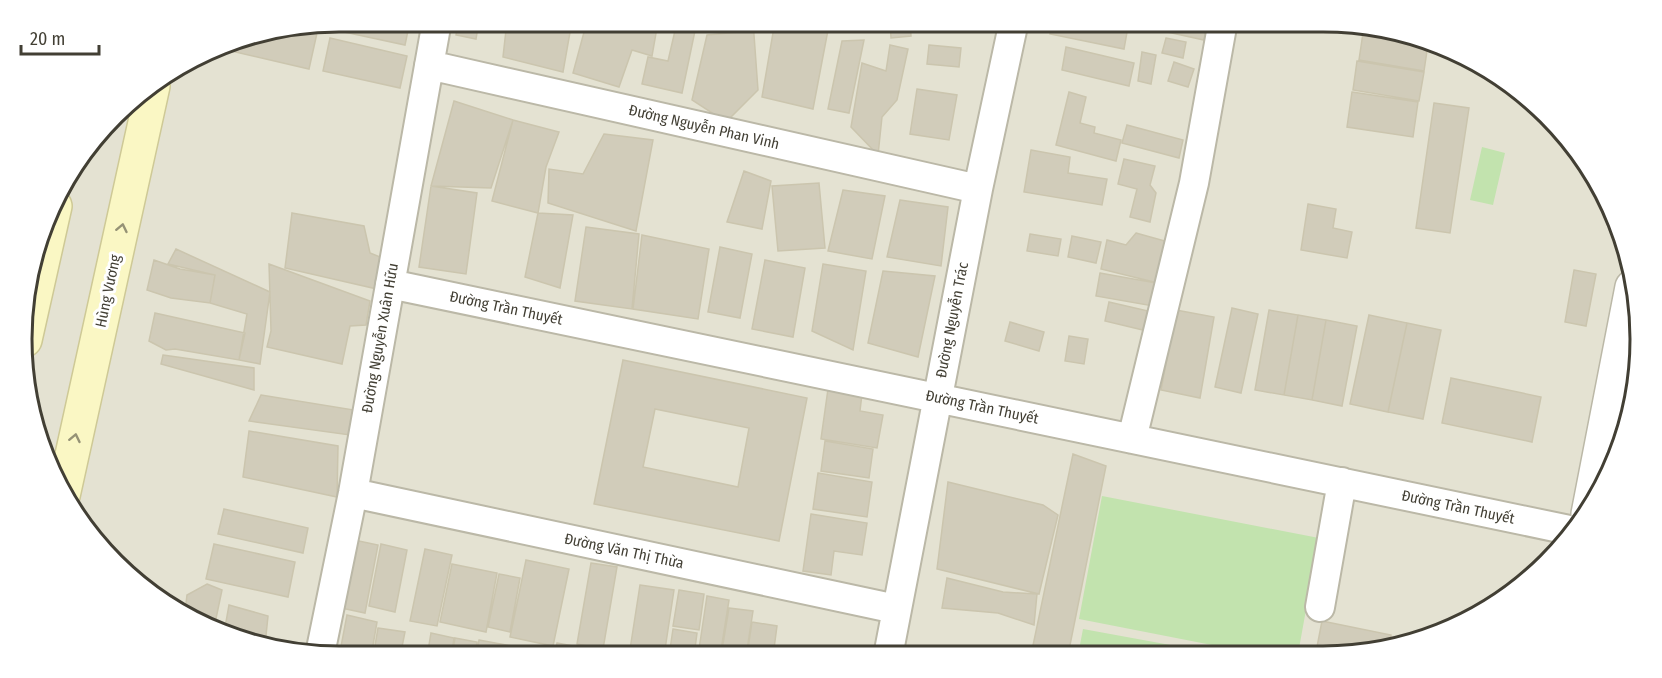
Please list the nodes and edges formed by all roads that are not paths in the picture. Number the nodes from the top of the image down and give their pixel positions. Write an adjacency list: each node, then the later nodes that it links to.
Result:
1 (435, 32): 4 (street, Đường Nguyễn Xuân Hữu)
2 (1012, 32): 6 (street, Đường Nguyễn Trác)
3 (1221, 32): 12 (street)
4 (429, 65): 6 (street, Đường Nguyễn Phan Vinh); 8 (street, Đường Nguyễn Xuân Hữu)
5 (151, 96): 13 (main road, Hùng Vương, one-way to 5)
6 (978, 189): 11 (street, Đường Nguyễn Trác)
7 (46, 247): 9 (main road)
8 (390, 284): 11 (street, Đường Trần Thuyết); 16 (street, Đường Nguyễn Xuân Hữu)
9 (34, 300)
10 (1629, 305): 15 (street)
11 (937, 398): 12 (street, Đường Trần Thuyết); 19 (street, Đường Nguyễn Trác)
12 (1132, 439): 14 (street, Đường Trần Thuyết)
13 (66, 481)
14 (1342, 482): 17 (street, Đường Trần Thuyết); 18 (street)
15 (1594, 485)
16 (353, 493): 19 (street, Đường Văn Thị Thừa); 20 (street, Đường Nguyễn Xuân Hữu)
17 (1565, 529)
18 (1320, 607)
19 (896, 609): 21 (street, Đường Nguyễn Trác)
20 (322, 646)
21 (890, 646)

